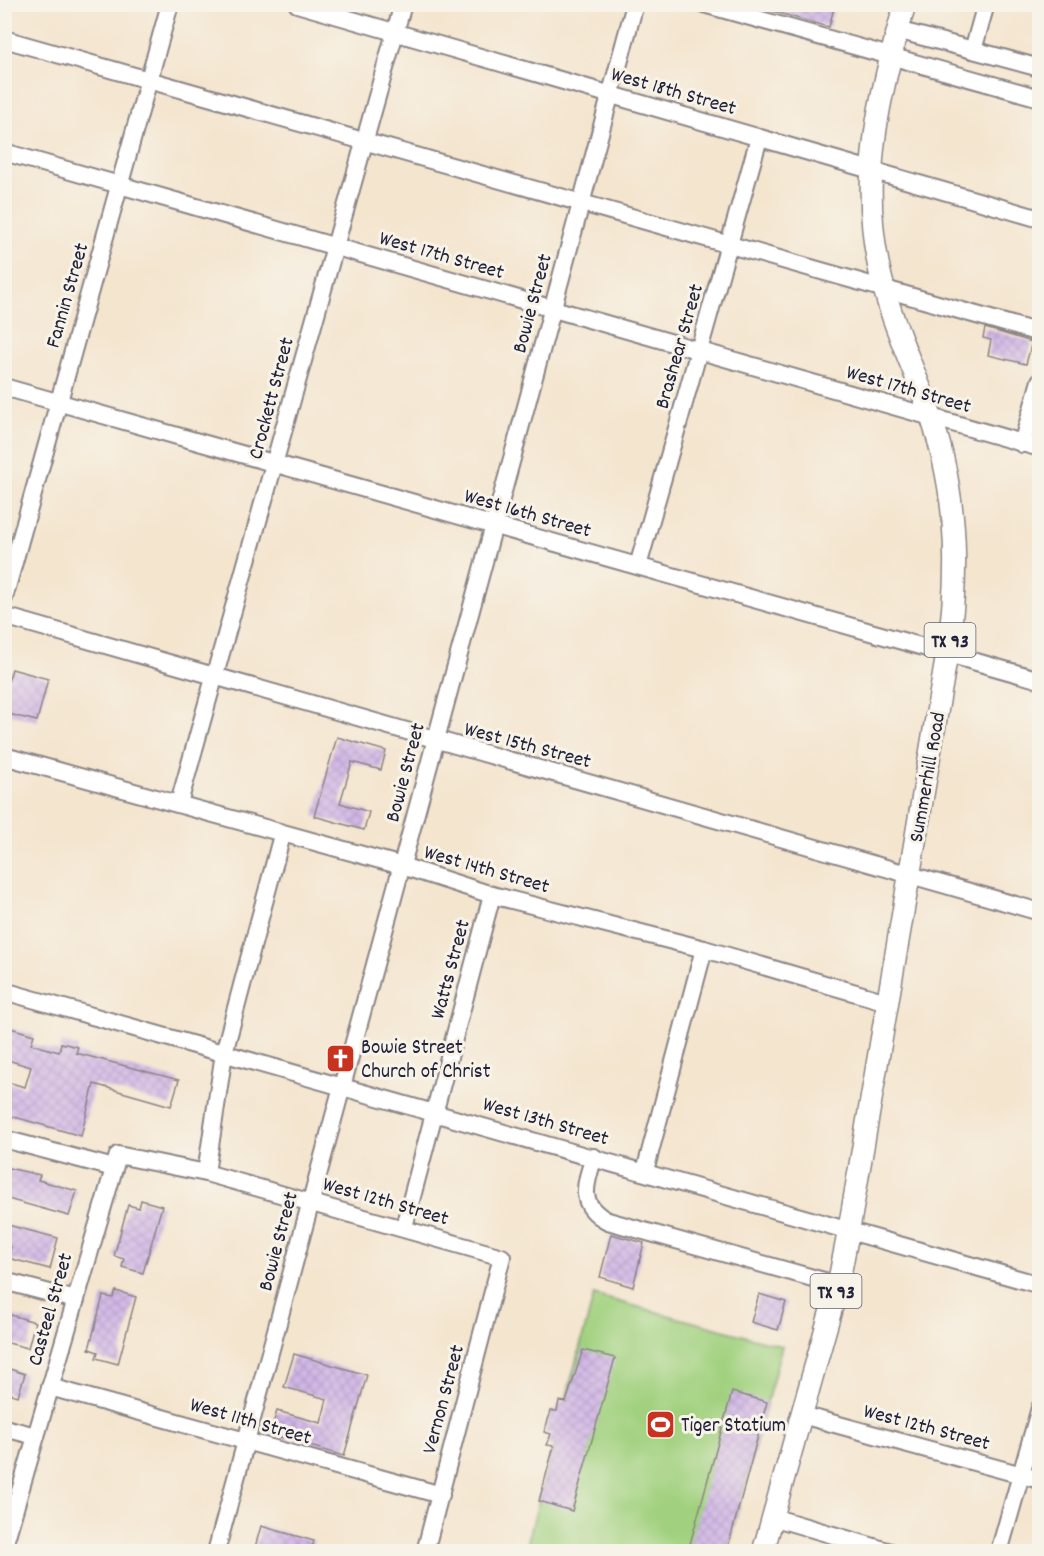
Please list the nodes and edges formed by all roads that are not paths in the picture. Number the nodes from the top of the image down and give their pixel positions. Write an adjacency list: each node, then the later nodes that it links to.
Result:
1 (170, 4): 14 (street, Fannin Street)
2 (297, 4): 9 (street, West 18th Street)
3 (403, 4): 9 (street, Crockett Street)
4 (635, 4): 15 (street, Bowie Street)
5 (704, 4): 12 (street)
6 (905, 4): 8 (main road, Summerhill Road / TX 93)
7 (986, 4): 11 (street)
8 (897, 30): 11 (street); 12 (main road, Summerhill Road / TX 93)
9 (395, 33): 15 (street, West 18th Street); 18 (street, Crockett Street)
10 (4, 39): 14 (street)
11 (973, 50): 13 (street)
12 (890, 57): 16 (street); 20 (main road, Summerhill Road / TX 93)
13 (1040, 68)
14 (149, 80): 18 (street); 21 (street, Fannin Street)
15 (611, 95): 17 (street, West 18th Street); 22 (street, Bowie Street)
16 (1040, 98)
17 (759, 138): 20 (street, West 18th Street); 24 (street, Brashear Street)
18 (364, 141): 22 (street); 25 (street, Crockett Street)
19 (4, 152): 21 (street, West 17th Street)
20 (871, 170): 23 (street, West 18th Street); 26 (main road, Summerhill Road / TX 93)
21 (120, 185): 25 (street, West 17th Street); 32 (street, Fannin Street)
22 (582, 203): 24 (street); 27 (street, Bowie Street)
23 (1040, 219)
24 (730, 245): 26 (street); 29 (street, Brashear Street)
25 (334, 246): 27 (street, West 17th Street); 36 (street, Crockett Street)
26 (884, 289): 28 (street); 33 (main road, Summerhill Road / TX 93)
27 (553, 309): 29 (street, West 17th Street); 37 (street, Bowie Street)
28 (1040, 333)
29 (701, 351): 33 (street, West 17th Street); 38 (street, Brashear Street)
30 (1040, 381): 34 (street)
31 (4, 387): 32 (street, West 16th Street)
32 (59, 402): 36 (street, West 16th Street); 39 (street, Fannin Street)
33 (932, 418): 34 (street, West 17th Street); 41 (main road, Summerhill Road / TX 93)
34 (1022, 444): 35 (street, West 17th Street)
35 (1040, 448)
36 (276, 463): 37 (street, West 16th Street); 42 (street, Crockett Street)
37 (494, 525): 38 (street, West 16th Street); 44 (street, Bowie Street)
38 (638, 566): 41 (street, West 16th Street)
39 (4, 598)
40 (4, 616): 42 (street, West 15th Street)
41 (947, 654): 43 (street, West 16th Street); 49 (main road, Summerhill Road / TX 93)
42 (216, 678): 44 (street, West 15th Street); 46 (street, Crockett Street)
43 (1040, 680)
44 (436, 742): 48 (street, Bowie Street); 49 (street, West 15th Street)
45 (4, 756): 46 (street, West 14th Street)
46 (179, 803): 47 (street, West 14th Street)
47 (282, 835): 48 (street, West 14th Street); 55 (street)
48 (402, 866): 50 (street, West 14th Street); 56 (street, Bowie Street)
49 (909, 876): 51 (street, West 15th Street); 54 (main road, Summerhill Road / TX 93)
50 (492, 895): 52 (street, West 14th Street); 57 (street, Watts Street)
51 (1040, 912)
52 (704, 949): 54 (street, West 14th Street); 61 (street)
53 (4, 991): 55 (street, West 13th Street)
54 (887, 1002): 65 (main road, Summerhill Road / TX 93)
55 (224, 1053): 56 (street, West 13th Street); 62 (street)
56 (342, 1086): 57 (street, West 13th Street); 63 (street, Bowie Street)
57 (434, 1112): 59 (street, West 13th Street); 64 (street, Watts Street)
58 (4, 1139): 60 (street, West 12th Street)
59 (594, 1157): 61 (street, West 13th Street); 69 (street)
60 (116, 1162): 62 (street, West 12th Street); 70 (street, Casteel Street)
61 (645, 1171): 65 (street, West 13th Street)
62 (206, 1173): 63 (street, West 12th Street)
63 (311, 1202): 64 (street, West 12th Street); 76 (street, Bowie Street)
64 (404, 1227): 66 (street, West 12th Street)
65 (849, 1229): 68 (street, West 13th Street); 69 (main road, Summerhill Road / TX 93)
66 (502, 1257): 79 (street, Vernon Street)
67 (4, 1281): 70 (street)
68 (1040, 1285)
69 (838, 1286): 73 (main road, Summerhill Road / TX 93)
70 (76, 1300): 71 (street, Casteel Street)
71 (50, 1387): 75 (street, Casteel Street); 76 (street, West 11th Street)
72 (1040, 1408): 77 (street)
73 (802, 1415): 77 (street, West 12th Street); 80 (main road, Summerhill Road / TX 93)
74 (4, 1428): 75 (street)
75 (36, 1436): 81 (street, Casteel Street)
76 (246, 1443): 79 (street, West 11th Street); 82 (street, Bowie Street)
77 (1020, 1475): 78 (street, West 12th Street); 86 (street)
78 (1040, 1480)
79 (441, 1495): 83 (street, Vernon Street)
80 (772, 1517): 84 (main road, Summerhill Road / TX 93); 85 (street)
81 (4, 1546)
82 (216, 1551)
83 (425, 1551)
84 (763, 1551)
85 (891, 1551)
86 (999, 1551)

